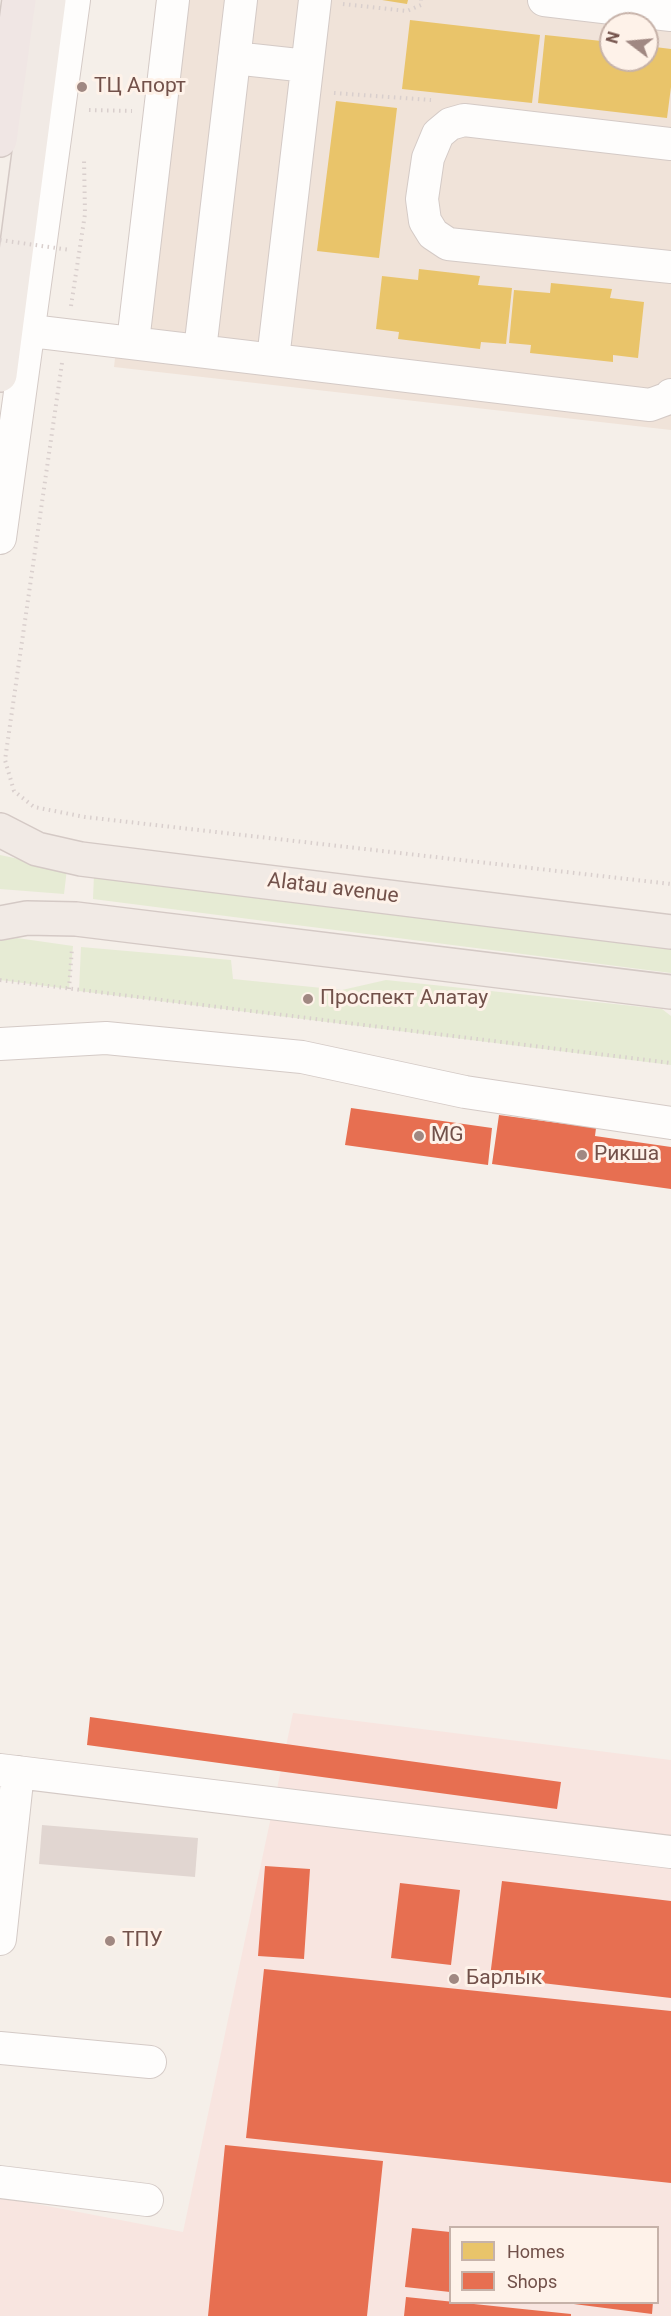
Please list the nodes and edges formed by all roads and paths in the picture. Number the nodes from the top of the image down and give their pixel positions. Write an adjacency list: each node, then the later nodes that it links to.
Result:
1 (19, 0): 15 (highway)
2 (49, 0): 23 (main road)
3 (74, 0): 23 (lane)
4 (173, 0): 13 (lane)
5 (241, 0): 10 (lane)
6 (421, 0): 8 (path)
7 (544, 0): 9 (lane)
8 (315, 1): 11 (lane)
9 (671, 15)
10 (234, 58): 11 (lane); 26 (lane)
11 (305, 78): 14 (path); 27 (lane)
12 (81, 110): 13 (path)
13 (160, 112): 25 (lane)
14 (465, 120): 16 (lane); 22 (lane)
15 (0, 140)
16 (671, 144)
17 (83, 153): 18 (path)
18 (85, 175): 19 (path); 24 (path)
19 (80, 181)
20 (0, 240): 21 (path, bridge)
21 (70, 250)
22 (671, 267)
23 (18, 330): 24 (lane); 28 (main road); 30 (lane)
24 (66, 336): 25 (lane); 32 (path)
25 (134, 342): 26 (lane)
26 (200, 350): 27 (lane)
27 (273, 359): 29 (lane)
28 (0, 375)
29 (671, 395)
30 (0, 538)
31 (0, 830): 34 (main road, Alatau avenue)
32 (671, 884)
33 (0, 923): 38 (main road)
34 (671, 932)
35 (73, 945): 37 (path)
36 (0, 980): 37 (path)
37 (69, 989): 40 (path)
38 (671, 992)
39 (0, 1044): 41 (lane)
40 (671, 1063)
41 (671, 1124)
42 (9, 1771): 43 (lane); 44 (lane)
43 (671, 1852)
44 (0, 1939)
45 (0, 2048): 46 (lane)
46 (150, 2062)
47 (0, 2182): 48 (lane)
48 (147, 2200)

